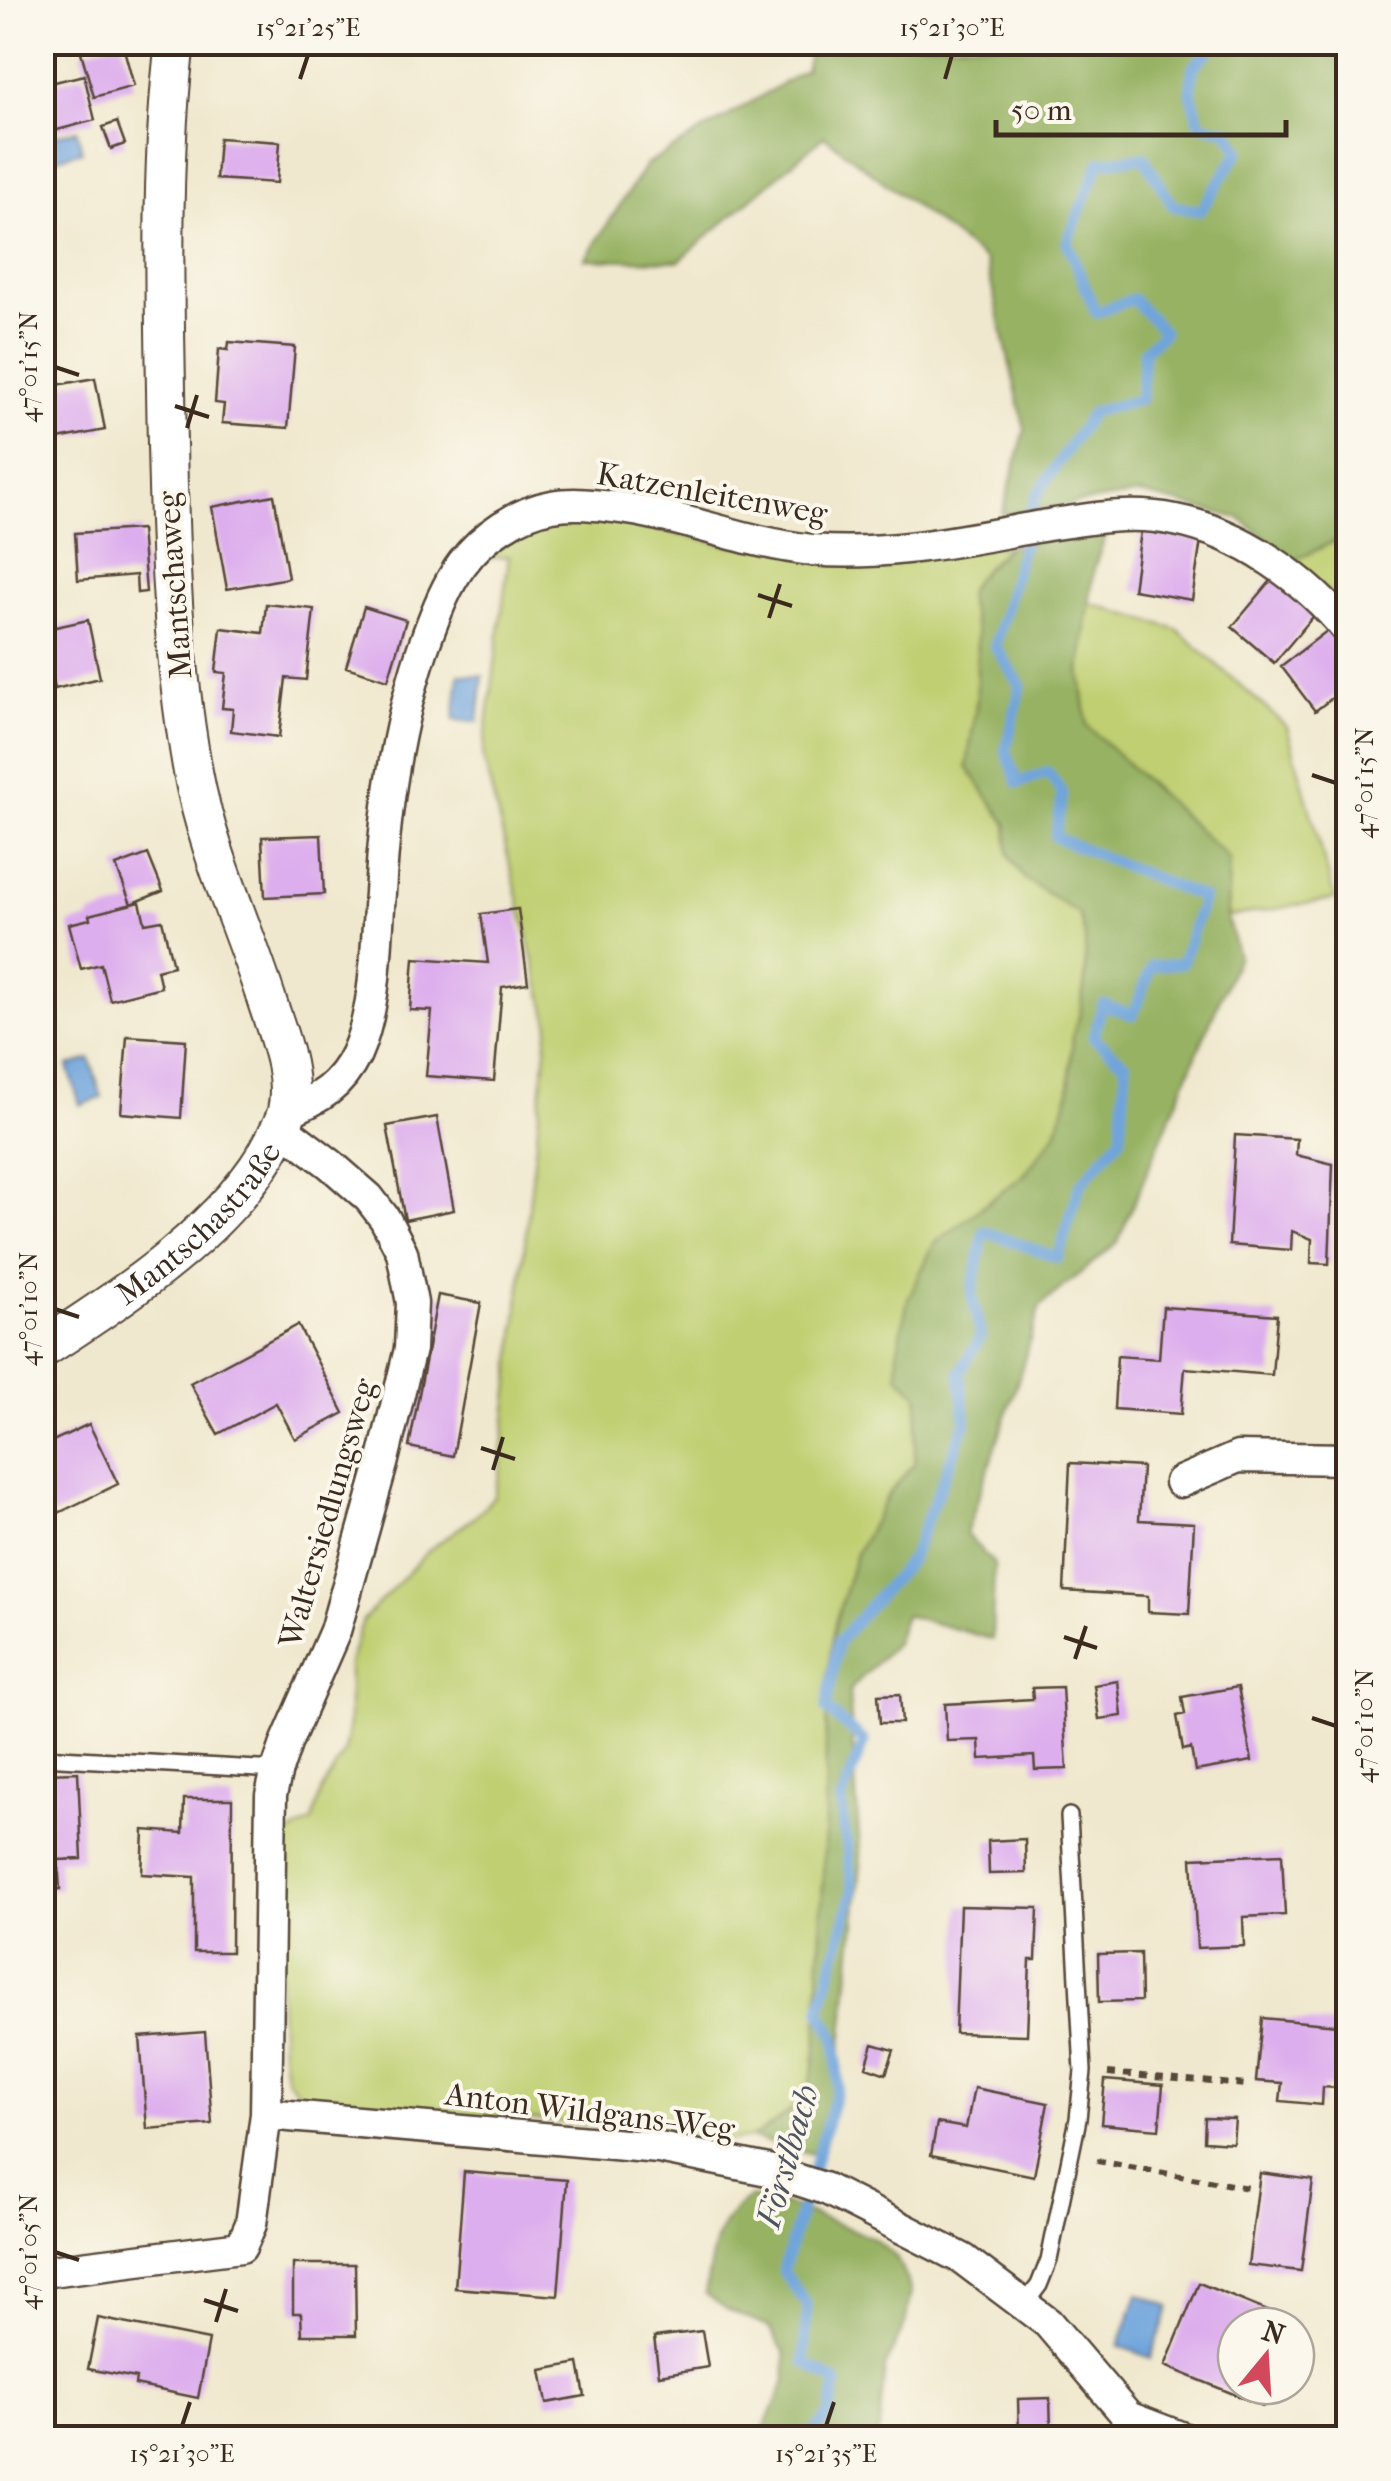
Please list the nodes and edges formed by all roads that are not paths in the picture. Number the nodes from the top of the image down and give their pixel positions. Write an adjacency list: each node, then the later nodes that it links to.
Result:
1 (175, 42): 3 (street, Mantschaweg)
2 (1348, 631): 3 (street, Katzenleitenweg)
3 (284, 1120): 4 (street, Mantschastraße); 8 (street, Waltersiedlungsweg)
4 (42, 1349)
5 (1348, 1459): 6 (street)
6 (1180, 1482)
7 (42, 1757): 8 (lane)
8 (276, 1770): 10 (street, Waltersiedlungsweg)
9 (1068, 1816): 12 (lane)
10 (266, 2114): 11 (street); 12 (street, Anton Wildgans-Weg)
11 (42, 2272)
12 (1024, 2305): 13 (street, Anton Wildgans-Weg)
13 (1127, 2428): 14 (street)
14 (1183, 2438)

